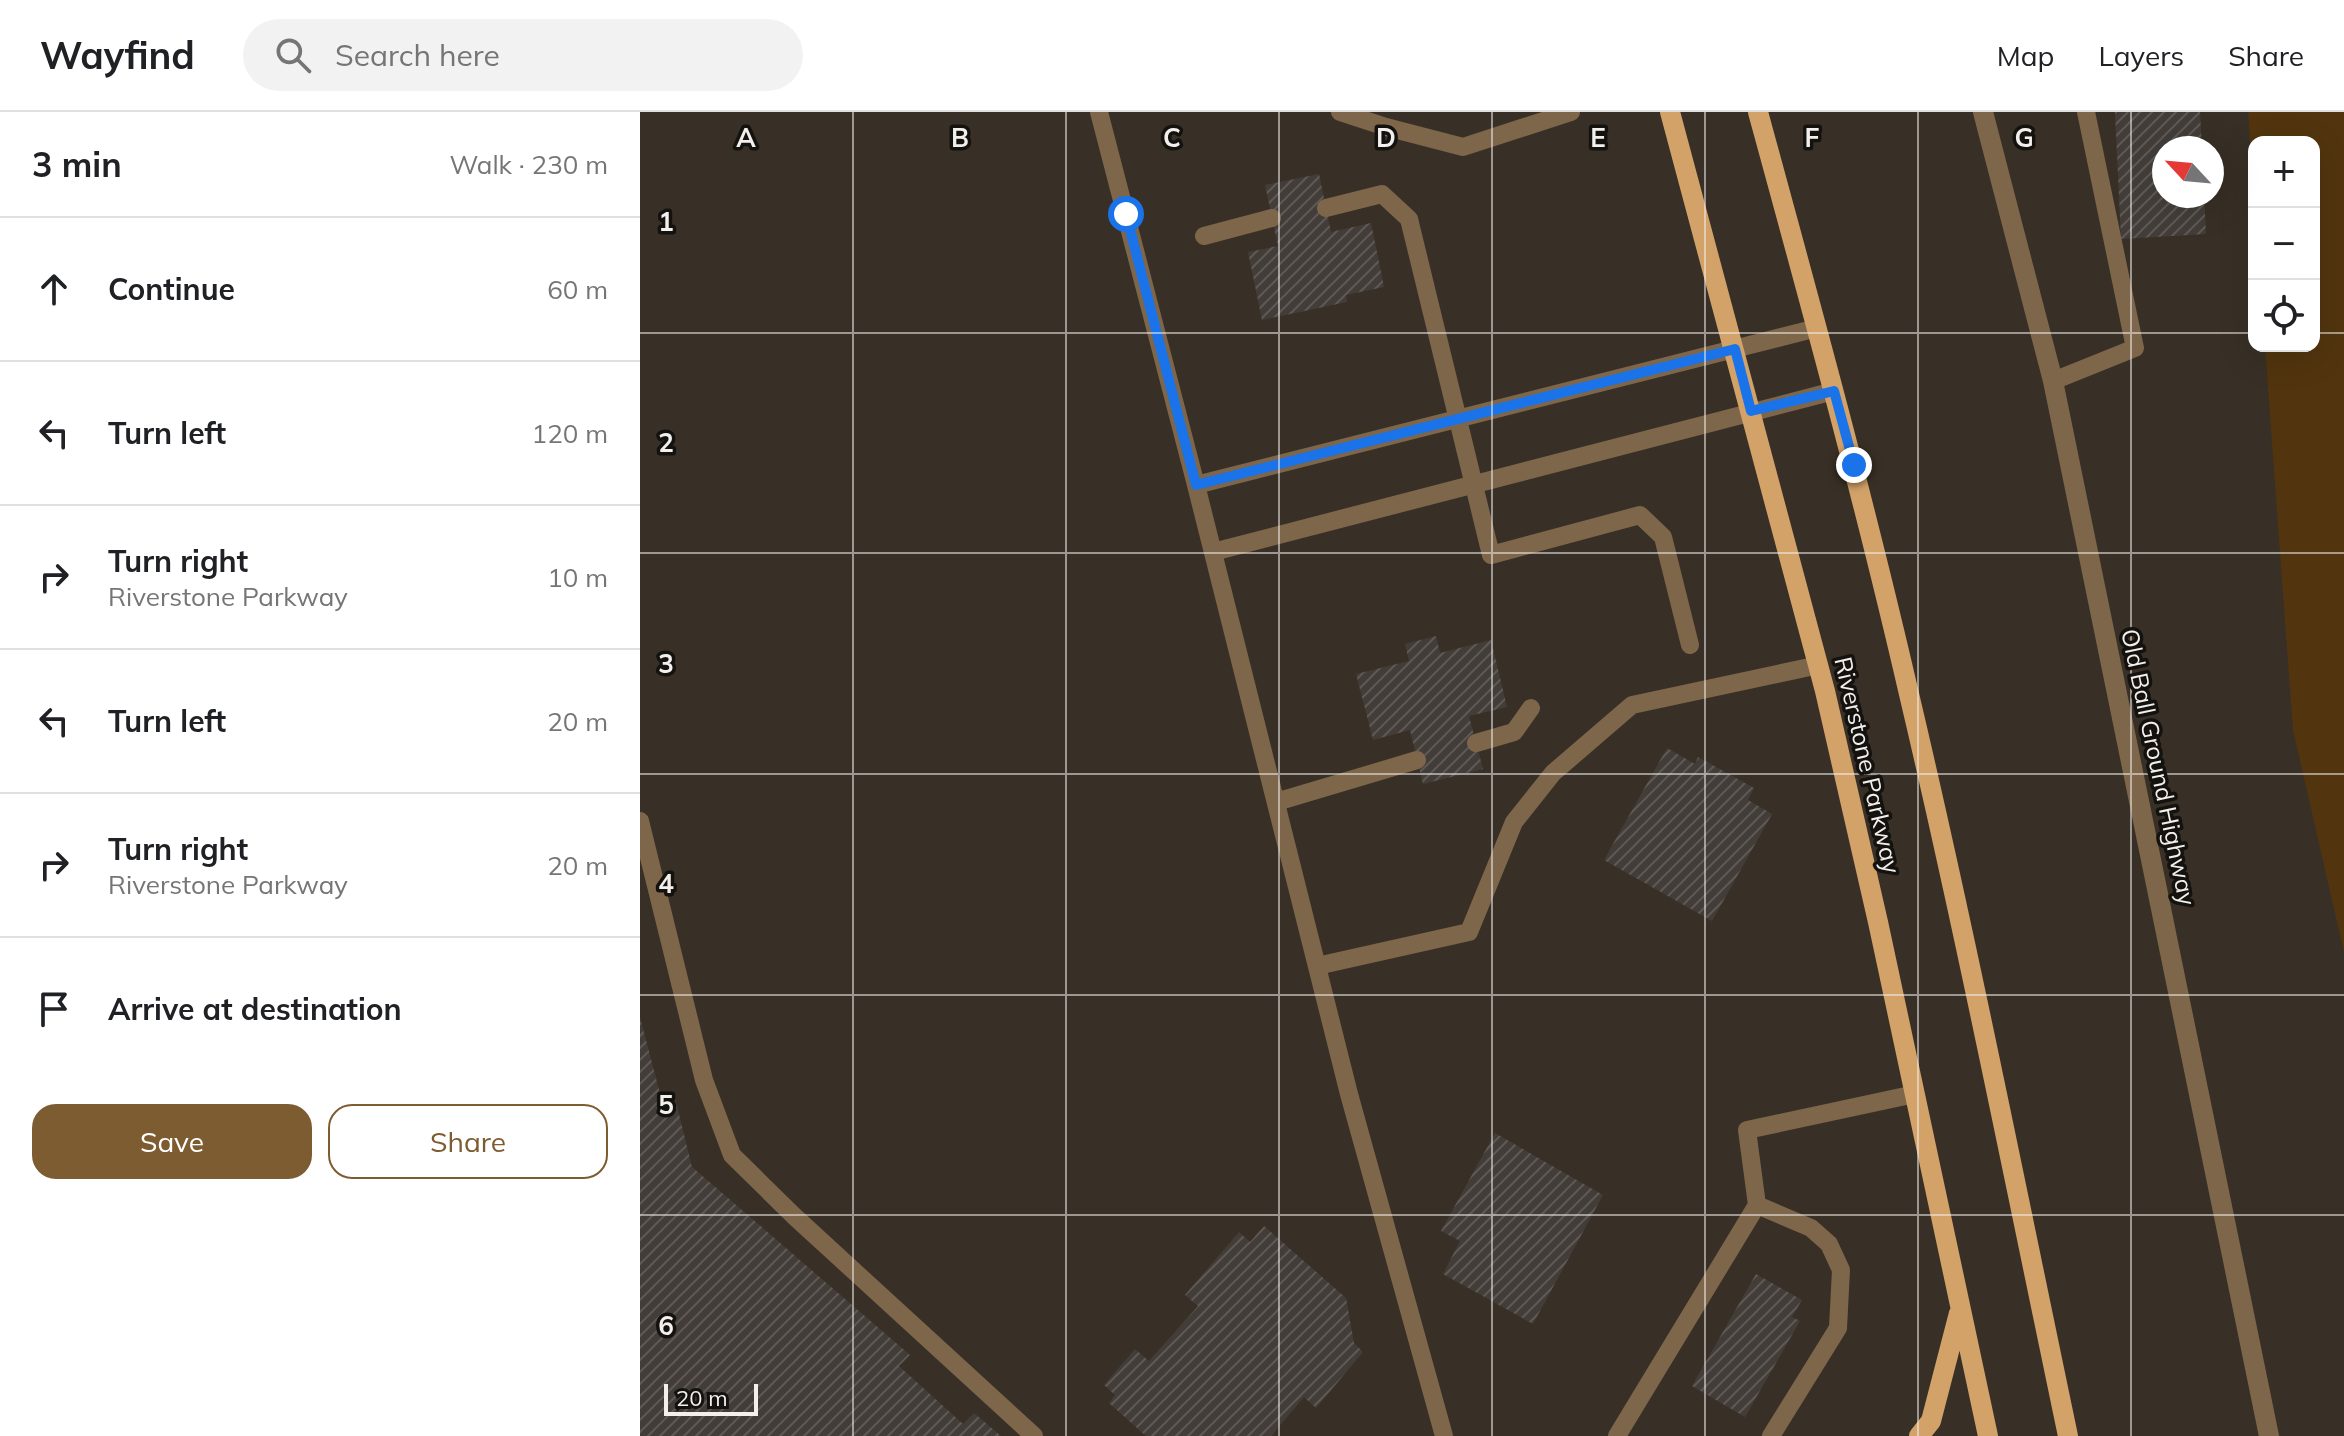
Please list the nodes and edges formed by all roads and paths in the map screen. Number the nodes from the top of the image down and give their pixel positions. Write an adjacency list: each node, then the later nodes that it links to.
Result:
1 (1099, 112): 18 (lane)
2 (1340, 112): 3 (lane)
3 (1571, 112)
4 (1670, 112): 12 (main road, Riverstone Parkway)
5 (1758, 112): 11 (main road)
6 (1983, 112): 13 (street, Old Ball Ground Highway)
7 (2086, 112): 13 (lane)
8 (1326, 208): 16 (lane)
9 (1272, 218): 10 (lane)
10 (1204, 236)
11 (1817, 328): 12 (lane); 14 (main road)
12 (1735, 349): 15 (main road, Riverstone Parkway); 16 (lane)
13 (2053, 381): 38 (street, Old Ball Ground Highway)
14 (1834, 391): 15 (lane); 37 (main road)
15 (1751, 411): 17 (lane); 21 (main road, Riverstone Parkway)
16 (1459, 419): 17 (lane); 18 (lane)
17 (1474, 483): 19 (lane); 20 (lane)
18 (1196, 485): 19 (lane)
19 (1213, 552): 25 (lane)
20 (1690, 645)
21 (1819, 665): 27 (lane); 28 (main road, Riverstone Parkway)
22 (1531, 708): 23 (lane)
23 (1476, 743)
24 (1417, 760): 25 (lane)
25 (1276, 802): 27 (lane)
26 (640, 821): 31 (lane)
27 (1317, 966): 32 (lane)
28 (1915, 1094): 29 (lane); 30 (main road, Riverstone Parkway)
29 (1757, 1205): 33 (lane); 34 (lane)
30 (1960, 1305): 35 (main road); 36 (main road, Riverstone Parkway)
31 (1034, 1436)
32 (1444, 1436)
33 (1617, 1436)
34 (1771, 1436)
35 (1919, 1436)
36 (1988, 1436)
37 (2068, 1436)
38 (2269, 1436)

